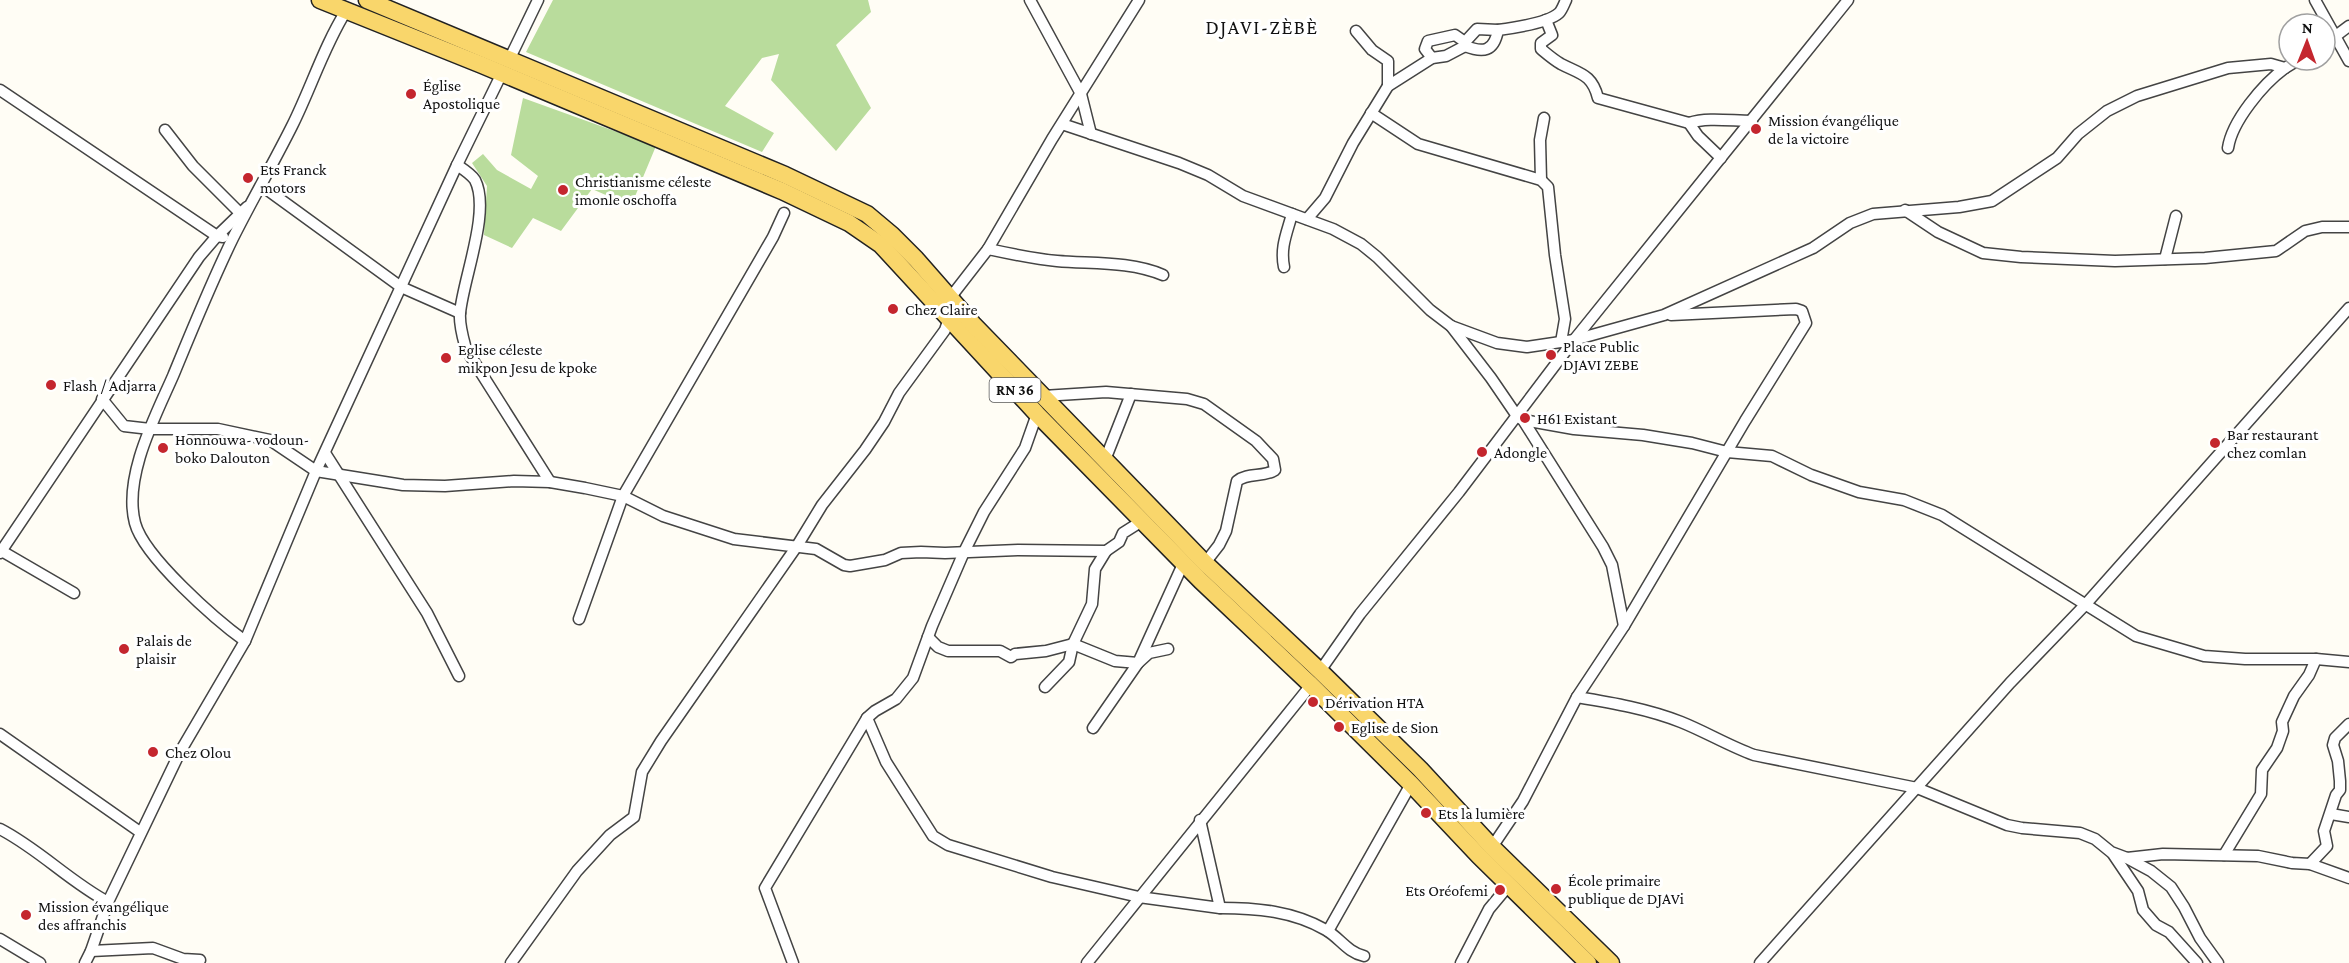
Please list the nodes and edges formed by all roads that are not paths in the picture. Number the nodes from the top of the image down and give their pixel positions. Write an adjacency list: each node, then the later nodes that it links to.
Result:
1 (320, 0): 8 (main road, RN 36)
2 (367, 0): 18 (main road, RN 36)
3 (538, 0): 18 (street)
4 (1030, 0): 22 (street)
5 (1140, 0): 22 (street)
6 (1566, 0): 9 (street)
7 (1848, 0): 25 (street)
8 (346, 11): 18 (main road, RN 36); 34 (street)
9 (1546, 20): 11 (street); 26 (street)
10 (2349, 26): 13 (street)
11 (1498, 30): 14 (street); 14 (street)
12 (1356, 31): 20 (street)
13 (2337, 36): 16 (street)
14 (1465, 44): 15 (street); 15 (street)
15 (1432, 58): 20 (street)
16 (2349, 61)
17 (2277, 66): 36 (street)
18 (506, 67): 32 (street); 50 (main road, RN 36); 54 (main road, RN 36)
19 (2280, 72): 30 (street)
20 (1388, 86): 23 (street)
21 (0, 90): 43 (street)
22 (1081, 94): 27 (street); 29 (street)
23 (1371, 113): 33 (street); 41 (street)
24 (1544, 118): 33 (street)
25 (1752, 121): 26 (street); 31 (street)
26 (1689, 123): 31 (street)
27 (1062, 124): 29 (street); 45 (street)
28 (165, 130): 37 (street)
29 (1090, 134): 39 (street)
30 (2228, 148)
31 (1721, 159): 56 (street)
32 (458, 165): 49 (street); 52 (street)
33 (1541, 180): 57 (street)
34 (262, 186): 35 (street); 49 (street)
35 (251, 205): 37 (street); 44 (street)
36 (1905, 210): 46 (street); 53 (street)
37 (240, 212): 43 (street)
38 (784, 213): 70 (street)
39 (1292, 214): 41 (street); 47 (street)
40 (2176, 216): 46 (street)
41 (1307, 219): 55 (street)
42 (2349, 227): 46 (street)
43 (217, 236): 44 (street); 60 (street)
44 (232, 240): 63 (street)
45 (988, 249): 48 (street); 50 (street)
46 (2165, 259)
47 (1284, 267)
48 (1162, 275)
49 (401, 286): 52 (street); 65 (street)
50 (950, 298): 59 (main road, RN 36)
51 (2349, 308): 79 (street)
52 (460, 313): 69 (street)
53 (1664, 315): 56 (street); 64 (street)
54 (950, 318): 61 (main road, RN 36); 72 (street)
55 (1451, 326): 57 (street); 62 (street)
56 (1574, 340): 57 (street); 62 (street)
57 (1561, 342)
58 (1131, 394): 59 (street); 66 (street); 76 (street)
59 (1043, 396): 66 (main road, RN 36)
60 (102, 399): 63 (street); 74 (street)
61 (1037, 414): 71 (main road, RN 36); 75 (street)
62 (1520, 418): 64 (street); 81 (street); 90 (street)
63 (150, 429): 67 (street); 83 (street)
64 (1727, 452): 79 (street); 81 (street)
65 (325, 453): 67 (street); 68 (street)
66 (1105, 460): 76 (main road, RN 36)
67 (316, 471): 68 (street); 83 (street)
68 (339, 476): 69 (street); 89 (street)
69 (550, 482): 70 (street)
70 (623, 496): 72 (street); 80 (street)
71 (1142, 521): 73 (street); 77 (main road, RN 36)
72 (796, 546): 75 (street); 121 (street)
73 (1106, 550): 75 (street); 84 (street)
74 (1, 551): 78 (street)
75 (964, 552): 82 (street)
76 (1205, 563): 90 (main road, RN 36)
77 (1183, 564): 88 (street); 90 (main road, RN 36)
78 (74, 593)
79 (2085, 605): 86 (street); 98 (street)
80 (579, 619)
81 (1624, 626): 92 (street)
82 (928, 637): 84 (street); 93 (street)
83 (245, 641): 103 (street)
84 (1073, 644): 88 (street); 91 (street)
85 (1168, 649): 88 (street)
86 (2316, 659): 87 (street); 106 (street)
87 (2349, 662)
88 (1137, 663): 95 (street)
89 (459, 676)
90 (1316, 678): 97 (main road, RN 36); 101 (street); 104 (main road, RN 36)
91 (1045, 687)
92 (1577, 697): 98 (street); 104 (street)
93 (867, 718): 111 (street); 122 (street)
94 (2349, 724): 99 (street)
95 (1093, 728)
96 (0, 734): 103 (street)
97 (1411, 784): 110 (main road, RN 36); 114 (street)
98 (1917, 788): 105 (street); 127 (street)
99 (2331, 814): 100 (street); 108 (street)
100 (2349, 817)
101 (1200, 820): 111 (street); 113 (street)
102 (0, 829): 112 (street)
103 (141, 832): 112 (street)
104 (1492, 847): 126 (main road, RN 36)
105 (2112, 852): 107 (street); 128 (street)
106 (2224, 855): 107 (street); 108 (street)
107 (2127, 858): 129 (street)
108 (2310, 864): 109 (street)
109 (2349, 878)
110 (1509, 885): 124 (street); 125 (main road, RN 36)
111 (1139, 897): 113 (street); 123 (street)
112 (108, 902): 116 (street)
113 (1220, 908): 114 (street)
114 (1328, 931): 117 (street)
115 (0, 939): 119 (street)
116 (91, 951): 118 (street); 120 (street)
117 (1364, 956)
118 (200, 960)
119 (40, 963)
120 (85, 963)
121 (511, 963)
122 (794, 963)
123 (1087, 963)
124 (1461, 963)
125 (1588, 963)
126 (1611, 963)
127 (1760, 963)
128 (2197, 963)
129 (2218, 963)

